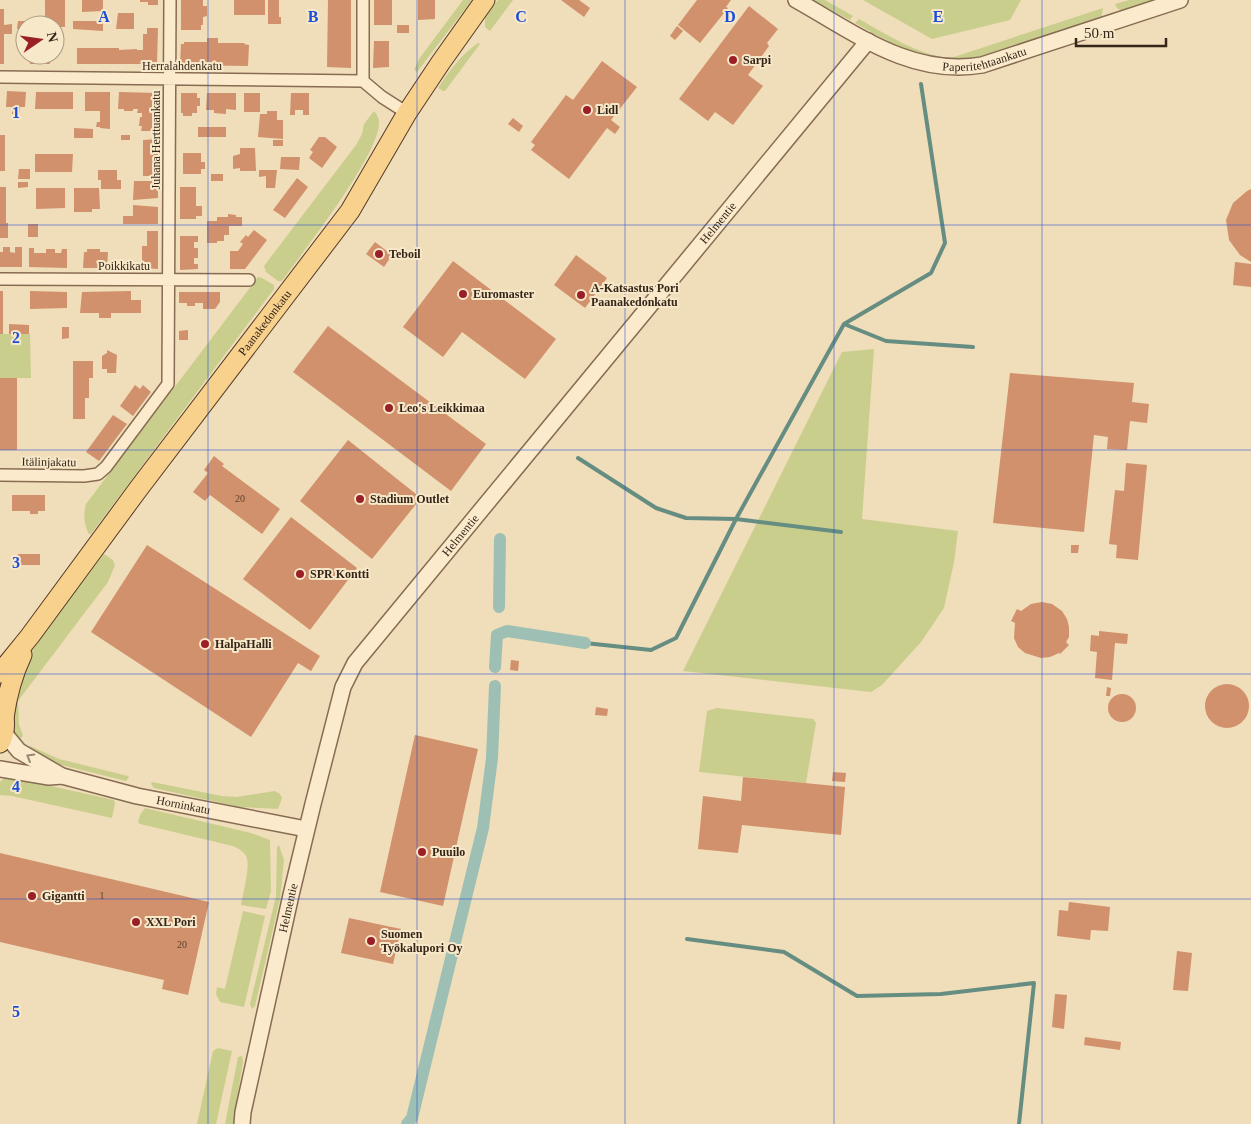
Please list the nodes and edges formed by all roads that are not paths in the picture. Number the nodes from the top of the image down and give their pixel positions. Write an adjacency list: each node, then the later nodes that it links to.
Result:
1 (170, 0): 8 (street, Juhana Herttuankatu)
2 (363, 0): 9 (street)
3 (485, 0): 10 (main road, Paanakedonkatu)
4 (796, 0): 6 (street, Paperitehtaankatu)
5 (1180, 0): 6 (street, Paperitehtaankatu)
6 (868, 41): 20 (street, Helmentie)
7 (0, 77): 8 (street, Herralahdenkatu)
8 (170, 79): 9 (street, Herralahdenkatu); 12 (street, Juhana Herttuankatu)
9 (363, 80): 10 (street)
10 (407, 113): 15 (main road, Paanakedonkatu)
11 (0, 279): 12 (street, Poikkikatu)
12 (169, 280): 13 (street, Poikkikatu); 14 (street, Itälinjakatu)
13 (249, 280)
14 (0, 475)
15 (30, 636): 16 (main road, Paanakedonkatu); 17 (main road, Paanakedonkatu)
16 (0, 673)
17 (2, 725): 19 (street, Horninkatu, one-way to 17)
18 (0, 769): 19 (street, Horninkatu)
19 (62, 776): 20 (street, Horninkatu)
20 (306, 829): 21 (street, Helmentie)
21 (242, 1124)

